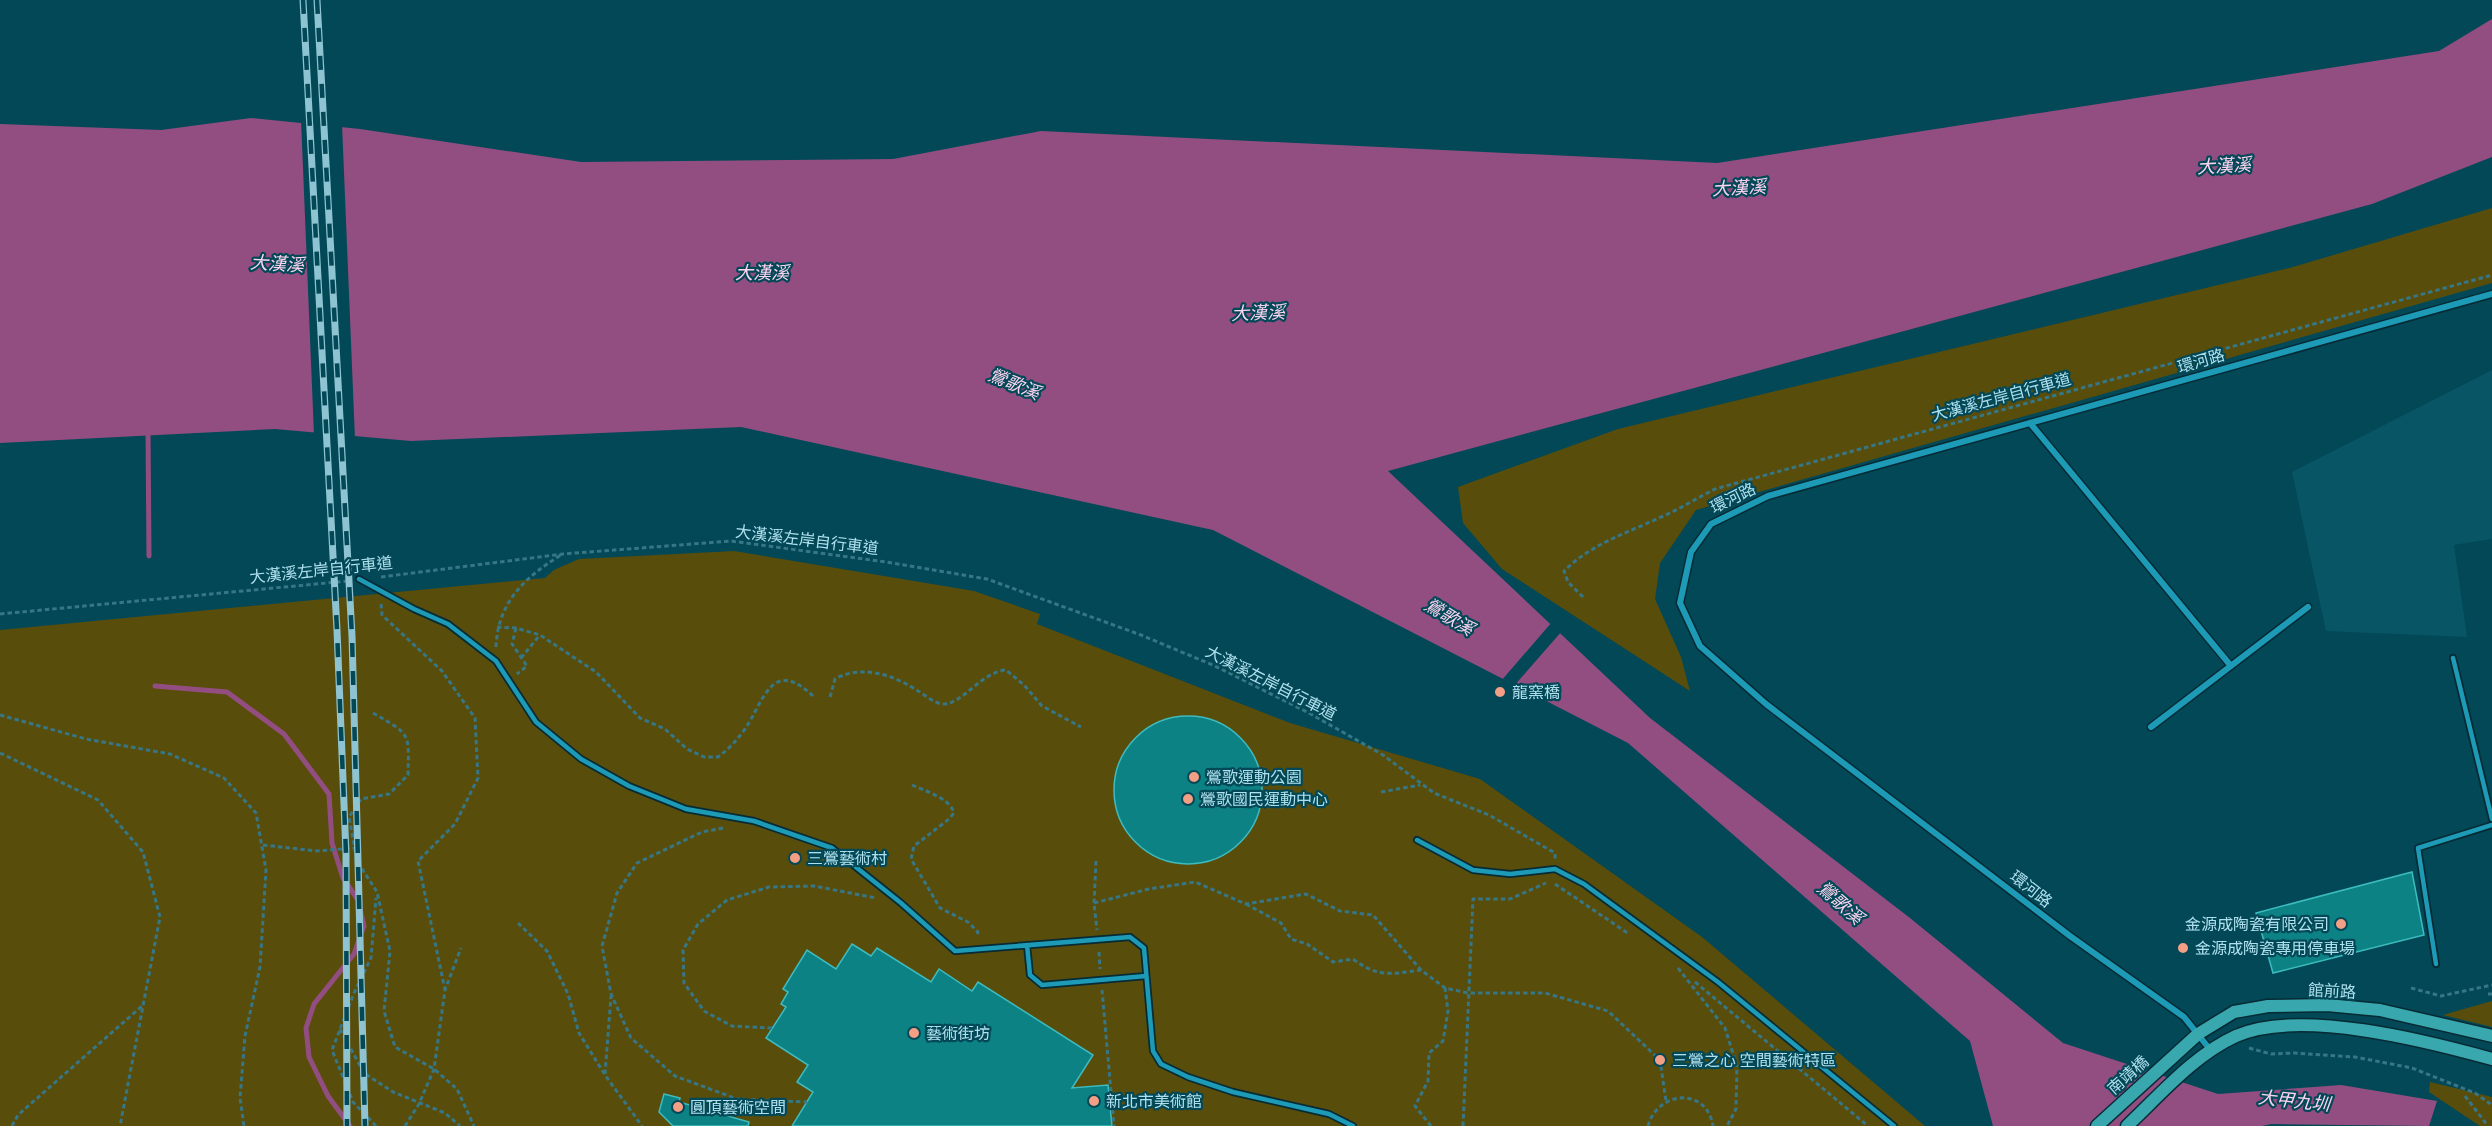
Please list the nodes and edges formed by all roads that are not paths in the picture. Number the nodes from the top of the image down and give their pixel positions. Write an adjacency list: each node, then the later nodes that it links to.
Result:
1 (2492, 294): 2 (street, 環河路)
2 (2030, 423): 6 (street); 14 (street, 環河路)
3 (359, 579): 11 (lane)
4 (2308, 607): 6 (street)
5 (2453, 658): 8 (lane)
6 (2231, 666): 7 (street)
7 (2151, 727)
8 (2492, 819)
9 (2492, 825): 12 (lane)
10 (1417, 840): 20 (lane)
11 (1027, 945): 13 (lane); 13 (lane)
12 (2436, 963)
13 (1146, 976): 19 (lane)
14 (2198, 1034): 15 (street, 館前路); 16 (street, 館前路); 17 (street, 環河路)
15 (2492, 1036)
16 (2181, 1049): 21 (street, 南靖橋)
17 (2212, 1052): 18 (street); 22 (street)
18 (2492, 1059)
19 (1353, 1126)
20 (1894, 1126)
21 (2097, 1126)
22 (2127, 1126)

